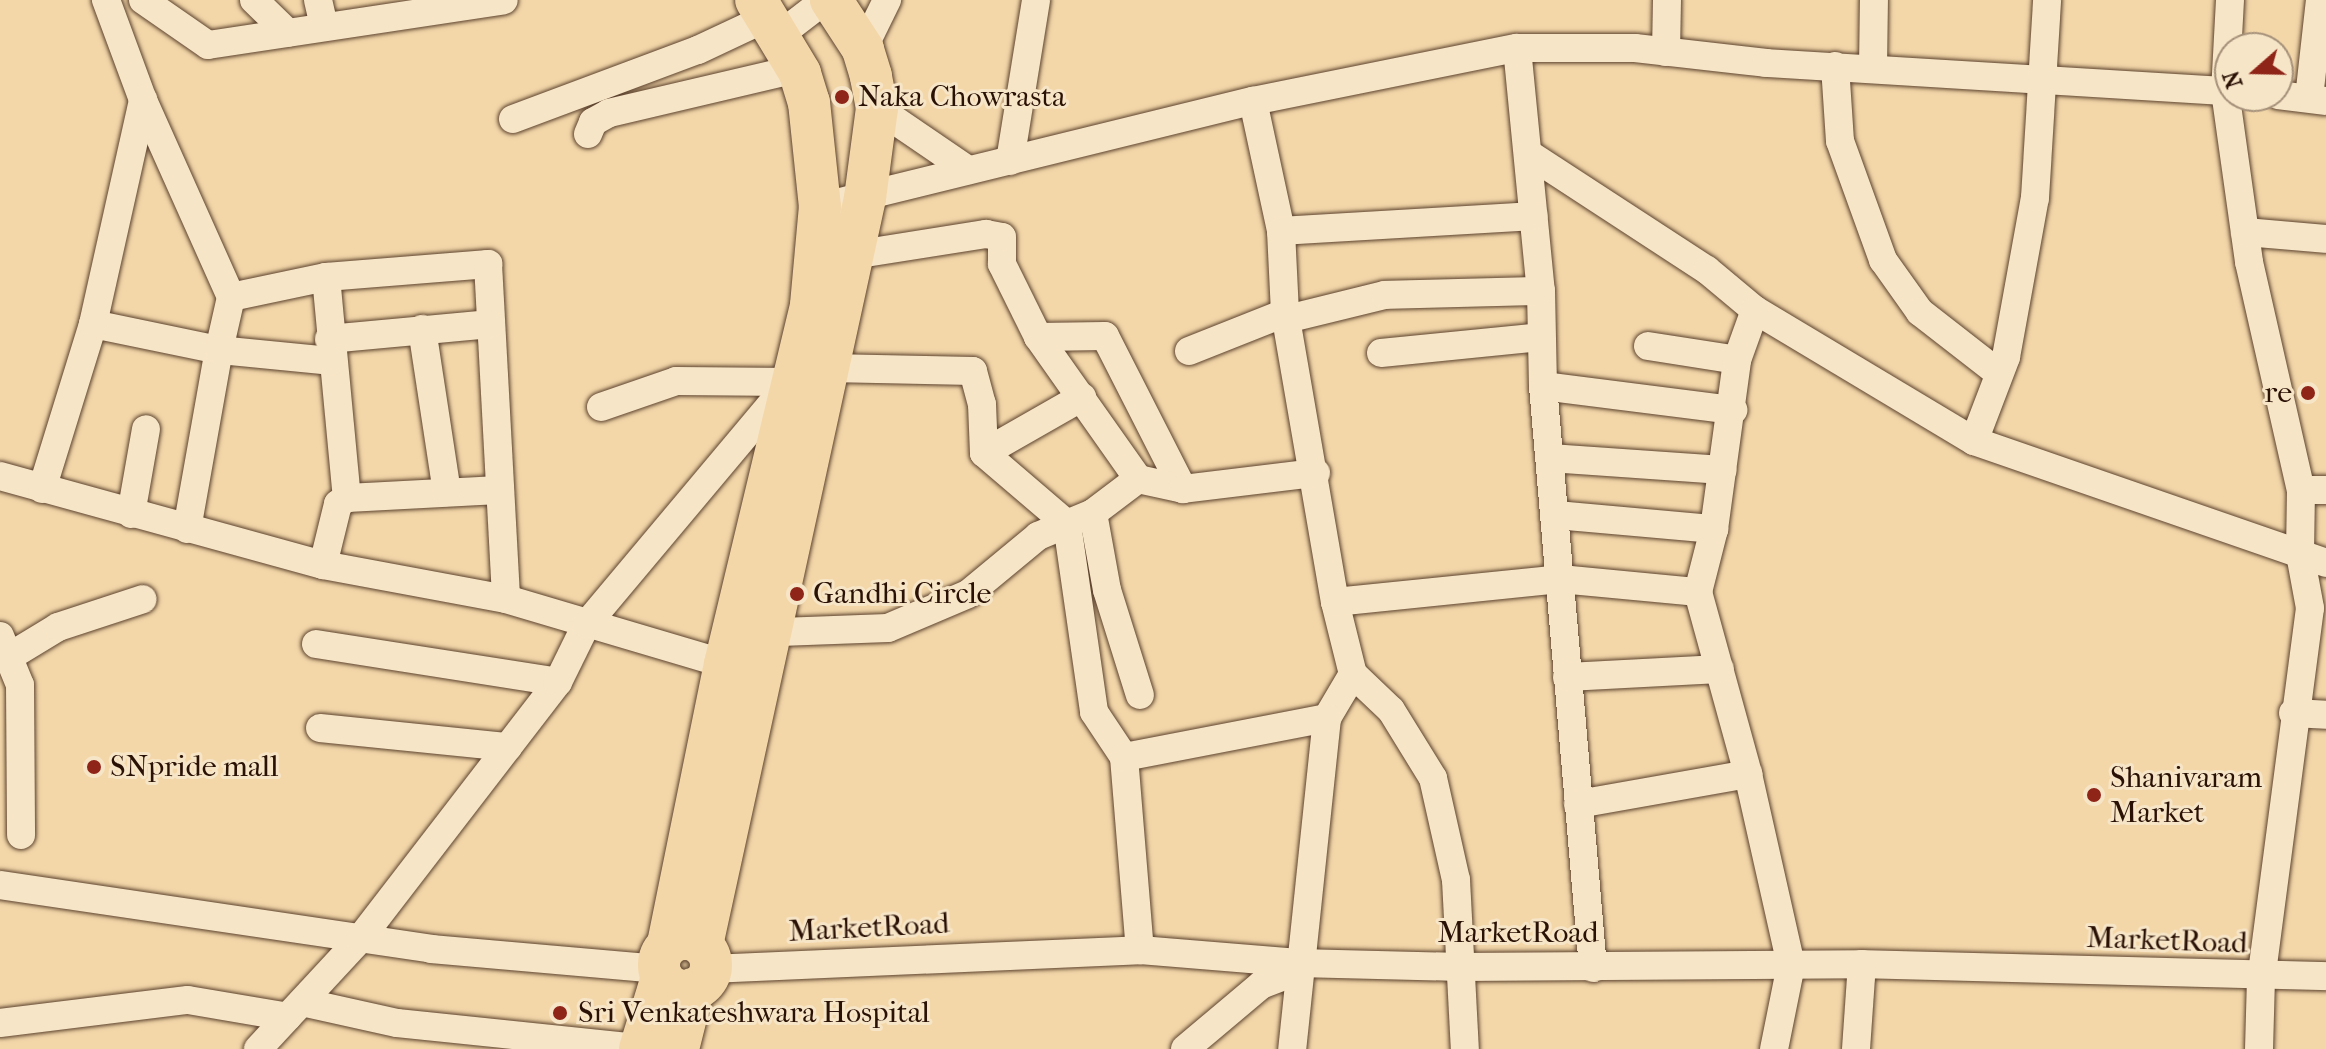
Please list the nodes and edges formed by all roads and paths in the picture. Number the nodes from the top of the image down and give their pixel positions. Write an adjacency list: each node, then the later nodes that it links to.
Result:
1 (106, 0): 27 (street)
2 (143, 0): 17 (street)
3 (254, 0): 17 (street)
4 (504, 0): 14 (street)
5 (825, 0): 15 (street)
6 (831, 0): 19 (highway)
7 (887, 0): 19 (street)
8 (1036, 0): 34 (street)
9 (1667, 0): 20 (street)
10 (1874, 0): 22 (street)
11 (2047, 0): 23 (street)
12 (2230, 0): 16 (street)
13 (2320, 0): 26 (street)
14 (321, 12): 17 (street)
15 (774, 31): 31 (street); 32 (street); 37 (highway)
16 (2229, 32)
17 (288, 33)
18 (1517, 48): 20 (street); 28 (street); 33 (street)
19 (863, 49): 29 (highway)
20 (1666, 52): 21 (street)
21 (1835, 66): 22 (street); 59 (street)
22 (1873, 68): 23 (street)
23 (2045, 79): 24 (street); 59 (street)
24 (2214, 90)
25 (2294, 97): 26 (street)
26 (2318, 99)
27 (143, 100): 45 (street); 48 (street)
28 (1253, 101): 34 (street); 39 (street)
29 (877, 108): 35 (street); 36 (highway)
30 (2230, 112): 40 (street)
31 (513, 119)
32 (588, 134)
33 (1529, 154): 38 (street); 46 (street)
34 (1010, 161): 35 (street)
35 (968, 170): 36 (street)
36 (865, 198): 37 (street); 42 (highway)
37 (820, 207): 60 (highway)
38 (1534, 216): 39 (street); 44 (street)
39 (1281, 231): 47 (street)
40 (2245, 232): 41 (street); 76 (street)
41 (2326, 239)
42 (853, 255): 51 (street); 60 (highway)
43 (326, 277): 45 (street); 49 (street); 55 (street)
44 (1541, 291): 47 (street); 52 (street)
45 (231, 297): 54 (street)
46 (1755, 310): 58 (street); 66 (street)
47 (1286, 316): 56 (street); 70 (street)
48 (93, 324): 54 (street); 73 (street)
49 (490, 324): 50 (street); 75 (street)
50 (422, 329): 55 (street); 77 (street)
51 (1038, 337): 62 (street); 74 (street)
52 (1540, 337): 57 (street); 61 (street)
53 (1648, 346): 58 (street)
54 (219, 350): 55 (street); 83 (street)
55 (330, 350): 78 (street)
56 (1189, 351)
57 (1381, 353)
58 (1737, 360): 64 (street)
59 (1997, 372): 66 (street)
60 (805, 376): 63 (street); 67 (street); 92 (highway); 93 (street); 96 (highway)
61 (1543, 386): 64 (street); 68 (street)
62 (1082, 397): 67 (street); 72 (street)
63 (601, 407)
64 (1733, 410): 69 (street)
65 (146, 429): 80 (street)
66 (1974, 441): 85 (street)
67 (984, 453): 82 (street)
68 (1550, 458): 69 (street); 81 (street)
69 (1723, 470): 84 (street)
70 (1316, 473): 74 (street); 91 (street)
71 (0, 476): 73 (street)
72 (1138, 479): 74 (street); 79 (street)
73 (42, 489): 80 (street)
74 (1183, 489)
75 (499, 490): 77 (street); 90 (street)
76 (2313, 490): 85 (street)
77 (447, 492): 78 (street)
78 (347, 498): 86 (street)
79 (1093, 513): 82 (street); 101 (street)
80 (131, 514): 83 (street)
81 (1556, 515): 84 (street); 87 (street)
82 (1067, 524): 92 (street); 107 (street)
83 (187, 529): 86 (street)
84 (1714, 529): 88 (street)
85 (2313, 559): 102 (street)
86 (323, 565): 90 (street)
87 (1560, 579): 88 (street); 91 (street); 99 (street)
88 (1698, 592): 97 (street)
89 (143, 599): 95 (street)
90 (506, 599): 93 (street)
91 (1335, 602): 98 (street)
92 (771, 614): 116 (highway)
93 (586, 625): 96 (street); 100 (street)
94 (316, 644): 100 (street)
95 (6, 646): 110 (street)
96 (725, 664): 116 (highway)
97 (1720, 669): 99 (street); 108 (street)
98 (1353, 674): 104 (street); 118 (street)
99 (1567, 677): 109 (street)
100 (558, 682): 106 (street)
101 (1140, 695)
102 (2293, 713): 103 (street); 121 (street)
103 (2326, 715)
104 (1327, 718): 107 (street); 117 (street)
105 (320, 728): 106 (street)
106 (508, 747): 112 (street)
107 (1124, 757): 113 (street)
108 (1748, 774): 109 (street); 115 (street)
109 (1578, 804): 119 (street)
110 (21, 835)
111 (0, 885): 112 (street, MarketRoad)
112 (360, 939): 116 (street, MarketRoad); 122 (street)
113 (1140, 950): 116 (street, MarketRoad); 117 (street, MarketRoad)
114 (1862, 964): 115 (street, MarketRoad); 121 (street, MarketRoad); 131 (street)
115 (1791, 965): 119 (street, MarketRoad); 130 (street)
116 (682, 966): 124 (highway); 126 (highway)
117 (1298, 967): 118 (street, MarketRoad); 127 (street); 128 (street)
118 (1459, 967): 119 (street, MarketRoad); 129 (street)
119 (1593, 968)
120 (2326, 976): 121 (street, MarketRoad)
121 (2261, 978): 132 (street)
122 (295, 1010): 123 (street); 124 (street); 125 (street)
123 (0, 1023)
124 (640, 1048)
125 (258, 1049)
126 (678, 1049)
127 (1185, 1049)
128 (1292, 1049)
129 (1465, 1049)
130 (1774, 1049)
131 (1856, 1049)
132 (2259, 1049)

